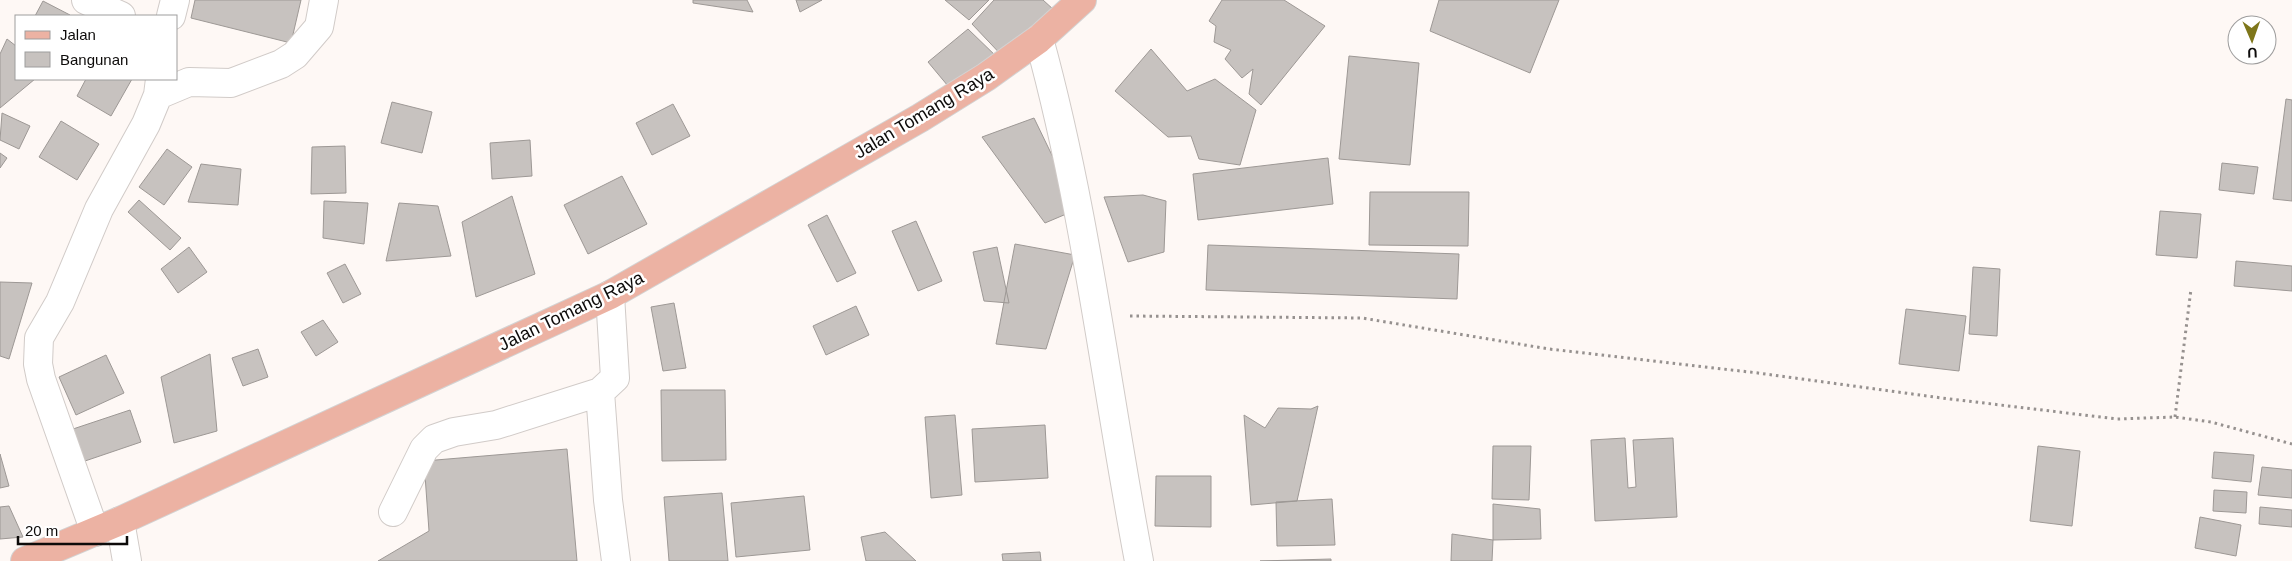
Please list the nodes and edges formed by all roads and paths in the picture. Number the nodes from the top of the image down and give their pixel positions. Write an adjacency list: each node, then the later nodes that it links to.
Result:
1 (86, 0): 5 (street)
2 (175, 0): 6 (street)
3 (324, 0): 8 (street)
4 (1082, 0): 7 (main road, Jalan Tomang Raya)
5 (119, 15)
6 (171, 15)
7 (1040, 39): 10 (main road, Jalan Tomang Raya); 11 (street)
8 (159, 87): 17 (street)
9 (2190, 289): 13 (path)
10 (605, 297): 12 (street); 16 (main road, Jalan Tomang Raya)
11 (1096, 316): 13 (path); 21 (street)
12 (603, 389): 15 (street); 20 (street)
13 (2175, 417): 14 (path)
14 (2292, 444)
15 (393, 512)
16 (120, 521): 17 (main road, Jalan Tomang Raya); 19 (street)
17 (95, 532): 18 (main road, Jalan Tomang Raya)
18 (25, 561)
19 (127, 561)
20 (616, 561)
21 (1139, 561)

